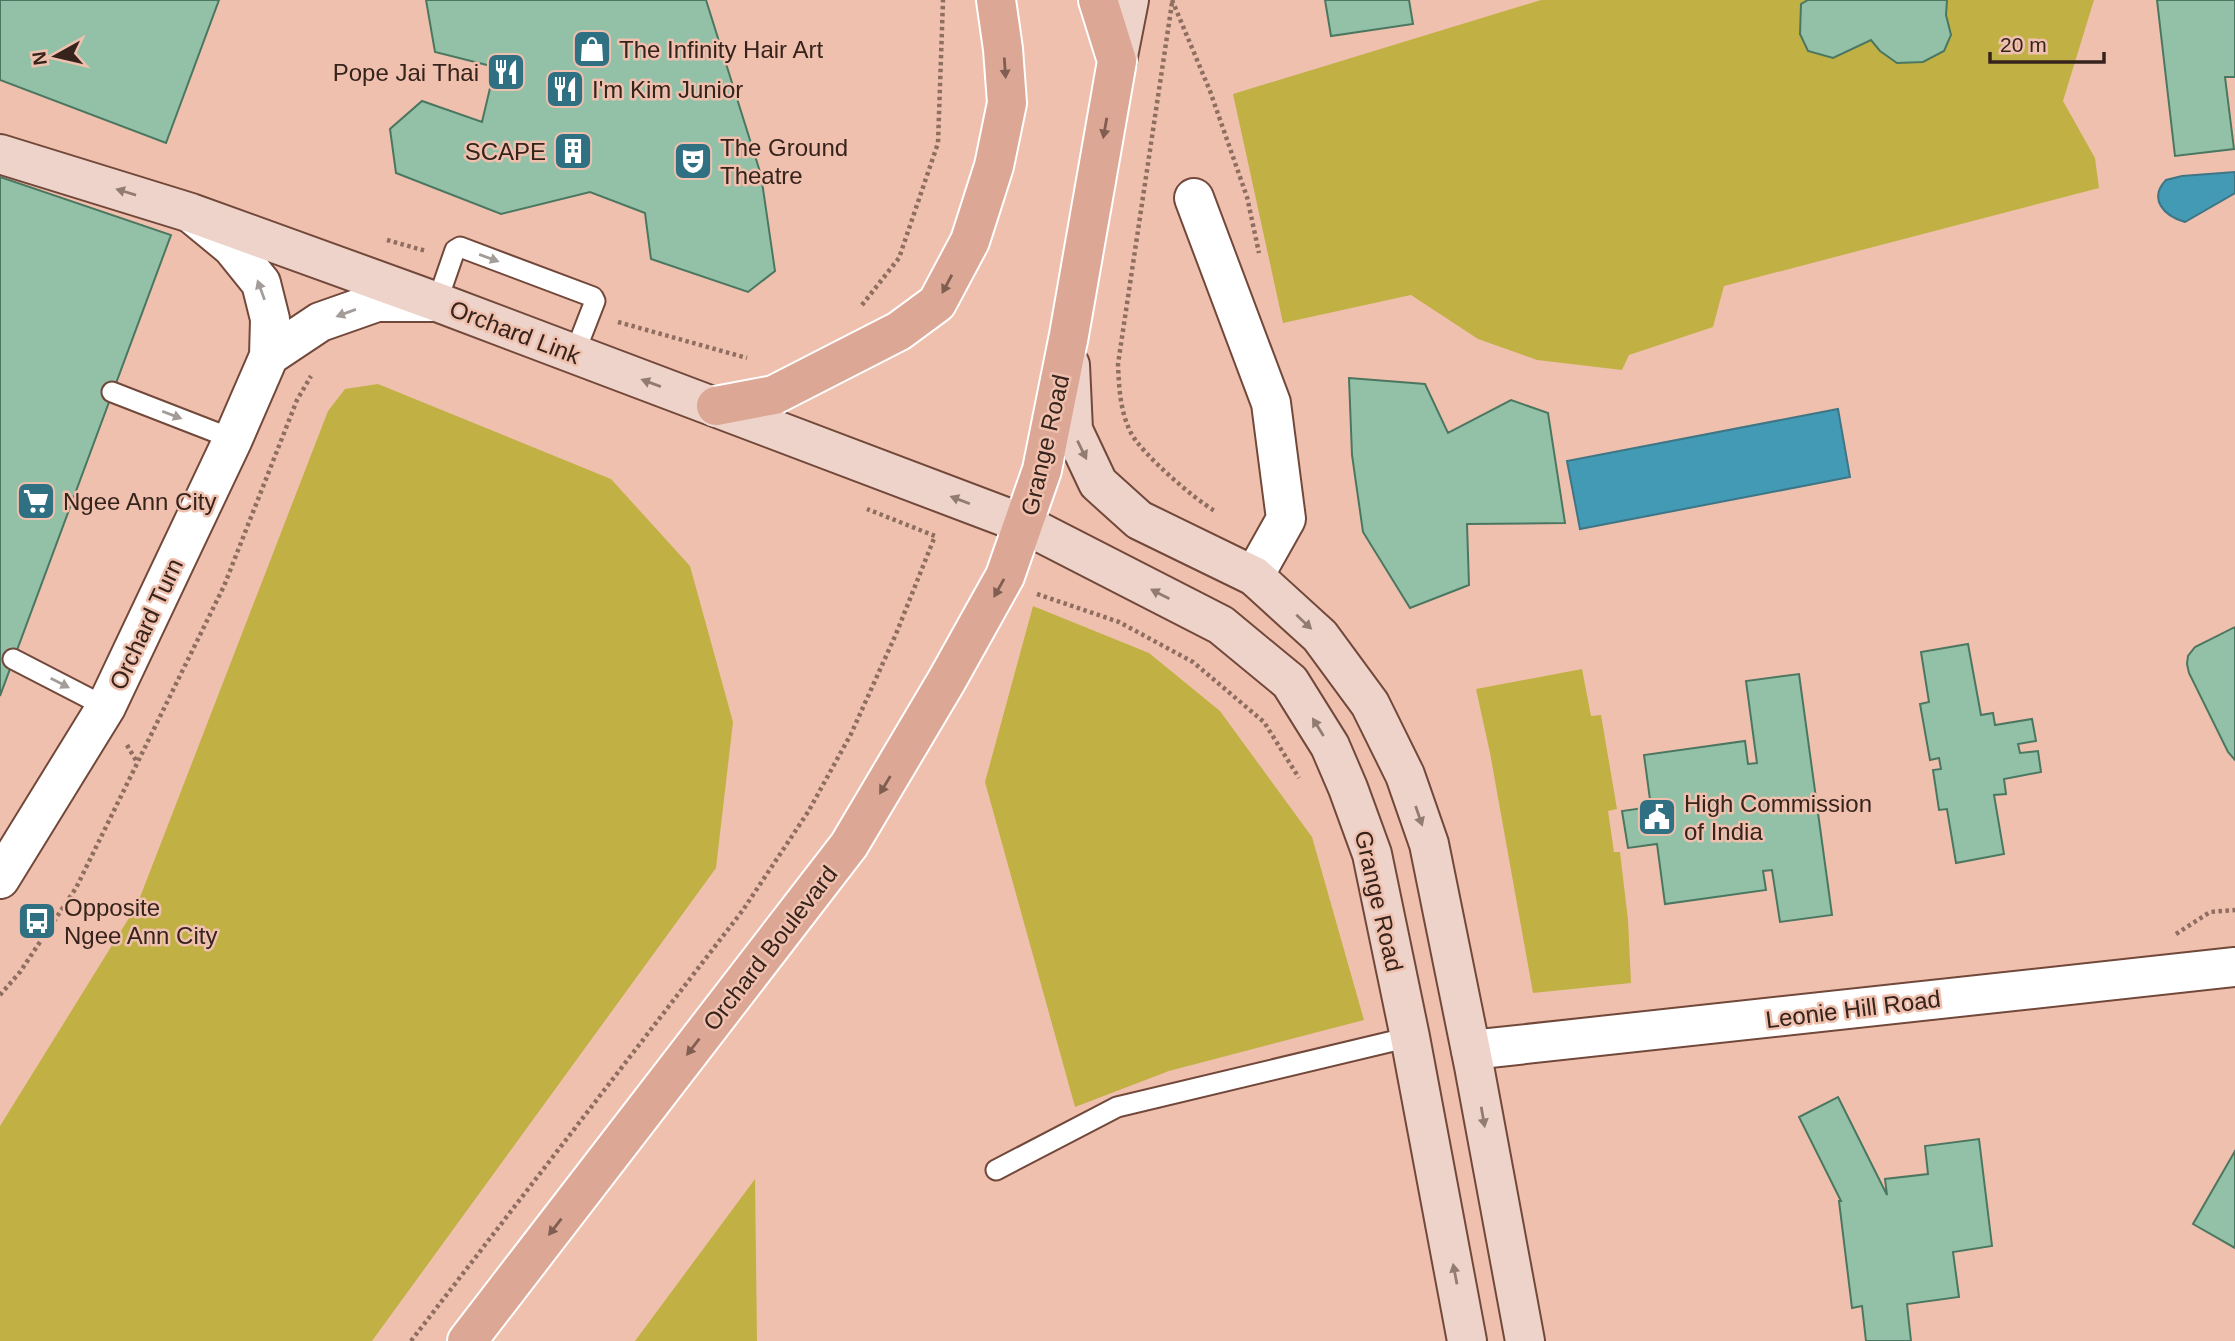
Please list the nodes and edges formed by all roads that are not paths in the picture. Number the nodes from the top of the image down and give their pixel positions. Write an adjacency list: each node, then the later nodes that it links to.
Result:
1 (996, 0): 13 (main road, one-way to 13)
2 (1098, 0): 4 (main road, Grange Road)
3 (1129, 0): 4 (main road)
4 (1117, 61): 9 (main road, Grange Road, one-way to 9)
5 (0, 154): 7 (main road, Orchard Link, one-way to 5)
6 (1194, 198): 16 (street)
7 (191, 213): 8 (main road, Orchard Link); 11 (street, Orchard Turn, one-way to 7)
8 (437, 302): 10 (main road, Orchard Link); 10 (lane, one-way to 10); 11 (street, one-way to 11)
9 (1069, 335): 15 (main road, Grange Road); 16 (main road, Grange Road, one-way to 16)
10 (574, 355): 13 (main road, Orchard Link, one-way to 10)
11 (269, 356): 14 (street, Orchard Turn)
12 (112, 392): 14 (lane, one-way to 14)
13 (716, 406): 15 (main road, Orchard Link, one-way to 13)
14 (233, 439): 18 (street, Orchard Turn)
15 (1024, 524): 21 (main road, Grange Road, one-way to 15); 24 (main road, Orchard Boulevard, one-way to 24)
16 (1254, 576): 22 (main road, Grange Road, one-way to 22)
17 (13, 659): 18 (lane, one-way to 18)
18 (106, 707): 19 (street, Orchard Turn)
19 (0, 879)
20 (2235, 967): 22 (street, Leonie Hill Road)
21 (1409, 1037): 23 (lane); 25 (main road, Grange Road, one-way to 21)
22 (1471, 1050): 26 (main road, Grange Road, one-way to 26)
23 (996, 1170)
24 (467, 1341)
25 (1467, 1341)
26 (1525, 1341)

